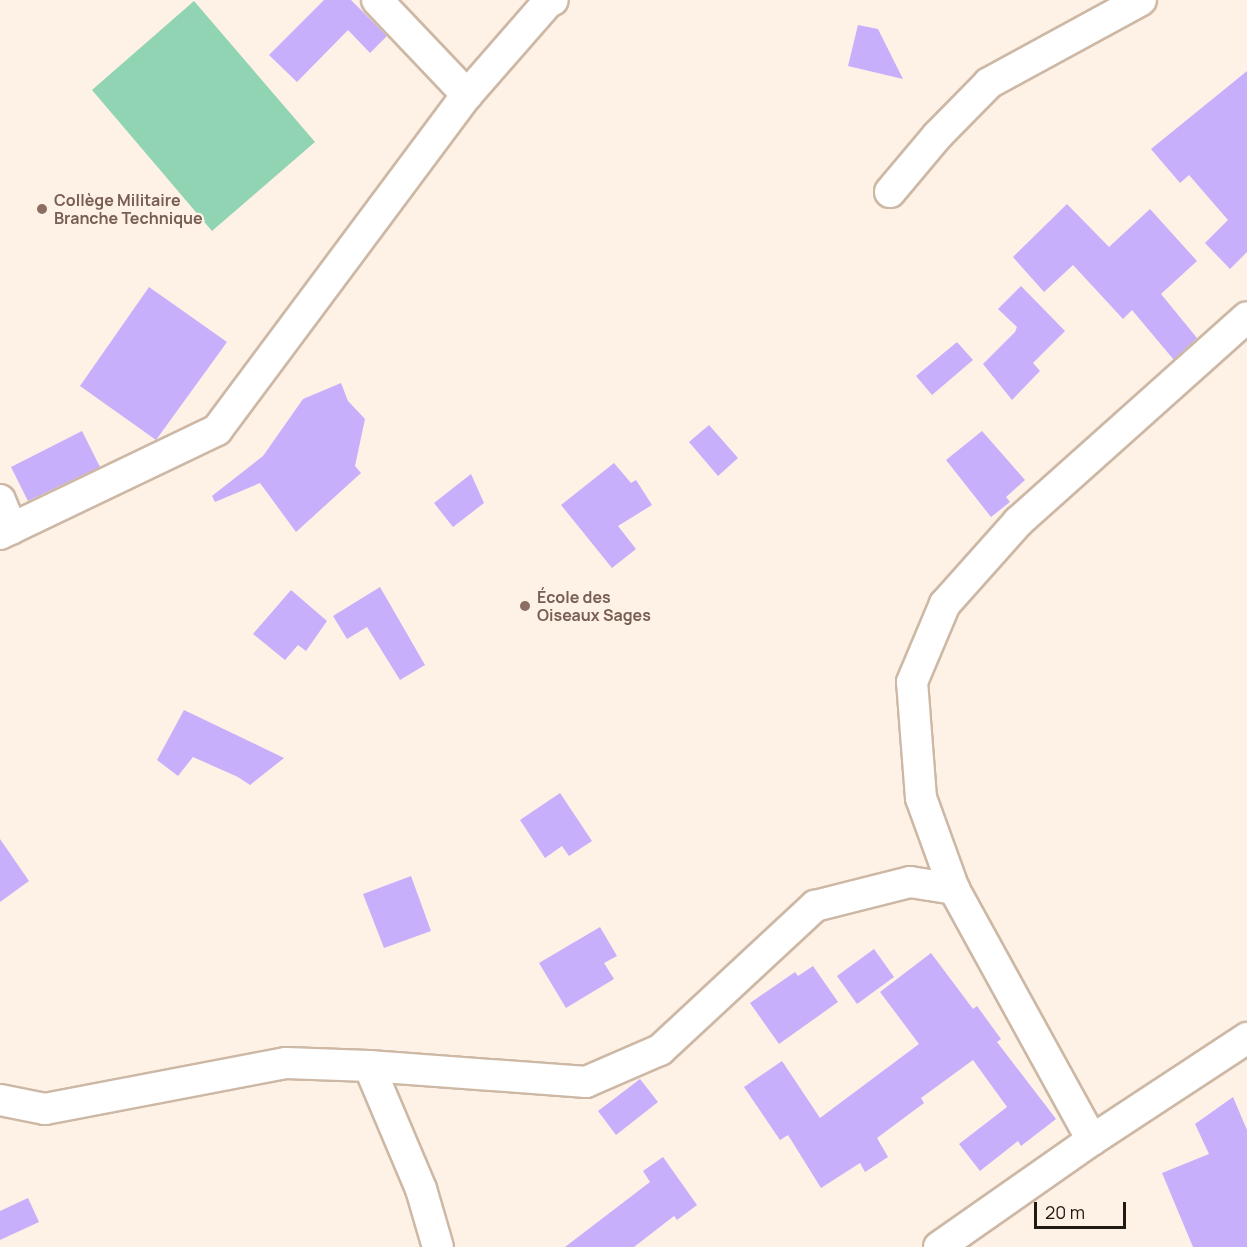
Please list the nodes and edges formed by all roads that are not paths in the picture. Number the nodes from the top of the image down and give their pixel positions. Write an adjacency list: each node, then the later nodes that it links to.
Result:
1 (377, 0): 4 (street)
2 (553, 0): 4 (street)
3 (1141, 0): 5 (street)
4 (467, 95): 8 (street)
5 (890, 192)
6 (1247, 317): 9 (street)
7 (0, 500): 8 (street)
8 (6, 532)
9 (954, 889): 11 (street); 13 (street)
10 (1247, 1038): 13 (street)
11 (369, 1066): 12 (street); 14 (street)
12 (0, 1100)
13 (1092, 1140): 15 (street)
14 (438, 1247)
15 (939, 1247)

